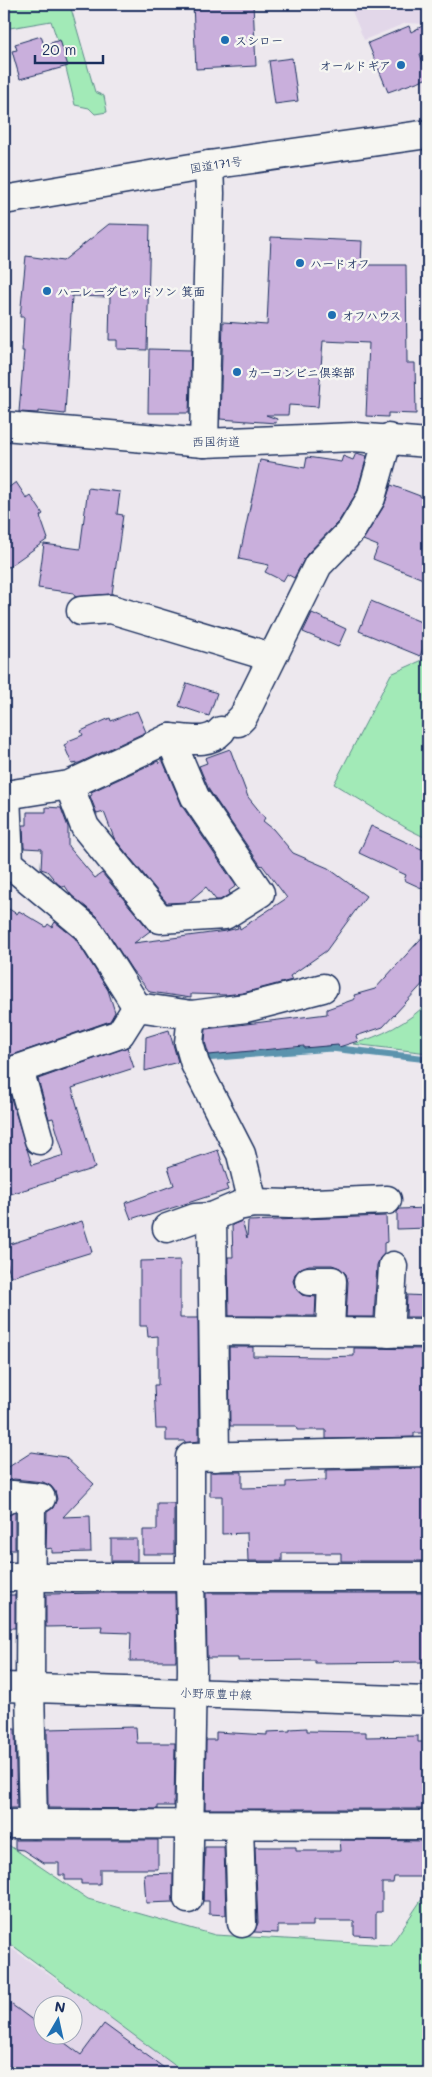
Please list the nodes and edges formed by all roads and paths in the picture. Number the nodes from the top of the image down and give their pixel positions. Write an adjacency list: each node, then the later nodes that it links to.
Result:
1 (428, 134): 2 (main road, 国道171号)
2 (209, 165): 3 (main road, 国道171号); 6 (main road)
3 (4, 200)
4 (4, 426): 6 (main road, 西国街道)
5 (388, 438): 6 (main road, 西国街道); 7 (main road, 西国街道); 9 (main road)
6 (204, 443)
7 (428, 443)
8 (81, 612): 9 (main road)
9 (271, 658): 10 (main road)
10 (170, 738): 11 (main road); 11 (main road)
11 (69, 784): 12 (main road)
12 (5, 795): 14 (main road)
13 (323, 988): 15 (main road)
14 (137, 1007): 15 (main road); 16 (main road)
15 (192, 1015): 19 (main road)
16 (11, 1072): 17 (main road)
17 (39, 1140)
18 (387, 1200): 19 (main road)
19 (253, 1203): 20 (main road)
20 (212, 1217): 21 (main road); 24 (main road)
21 (167, 1228)
22 (393, 1266): 26 (main road)
23 (309, 1281): 25 (main road)
24 (215, 1330): 25 (main road); 29 (main road)
25 (330, 1331): 26 (main road)
26 (389, 1333): 27 (main road)
27 (428, 1333)
28 (428, 1452): 29 (main road)
29 (215, 1456): 34 (main road)
30 (4, 1502): 33 (main road)
31 (4, 1577): 33 (main road)
32 (428, 1577): 34 (main road)
33 (30, 1578): 34 (main road); 35 (main road)
34 (190, 1578): 36 (main road)
35 (17, 1687): 36 (main road, 小野原豊中線); 39 (main road)
36 (191, 1692): 37 (main road, 小野原豊中線); 40 (main road)
37 (428, 1701)
38 (4, 1824): 39 (main road)
39 (33, 1824): 40 (main road)
40 (189, 1825): 41 (main road); 43 (main road)
41 (239, 1825): 42 (main road); 44 (main road)
42 (428, 1826)
43 (188, 1899)
44 (242, 1923)

